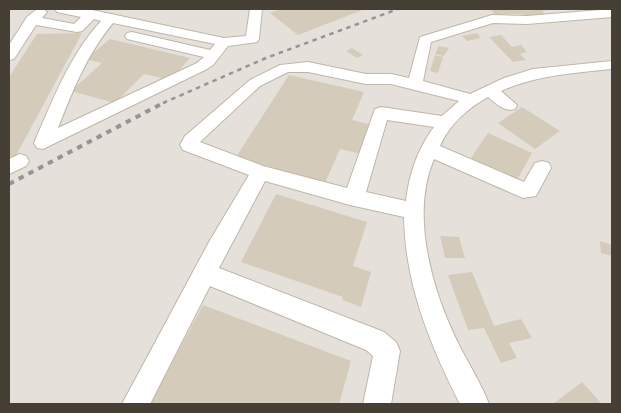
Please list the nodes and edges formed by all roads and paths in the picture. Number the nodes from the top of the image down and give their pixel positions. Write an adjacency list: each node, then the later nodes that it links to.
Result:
1 (45, 9): 7 (street)
2 (61, 9): 5 (street)
3 (256, 9): 9 (street)
4 (612, 12): 13 (street)
5 (92, 14): 6 (street); 7 (street)
6 (111, 18): 8 (street); 9 (street)
7 (32, 20): 11 (street)
8 (101, 29): 10 (street); 10 (street)
9 (224, 42): 10 (street)
10 (214, 55)
11 (9, 56)
12 (612, 65): 14 (street)
13 (415, 84): 15 (street); 20 (street)
14 (490, 91): 15 (street); 16 (street)
15 (470, 101): 17 (street)
16 (509, 105)
17 (446, 123): 18 (street); 21 (street)
18 (430, 149): 19 (street); 22 (street)
19 (542, 168)
20 (260, 172): 21 (street); 23 (street)
21 (354, 198): 22 (street)
22 (414, 211): 26 (street)
23 (205, 273): 24 (street); 25 (street)
24 (136, 404)
25 (377, 404)
26 (475, 404)

